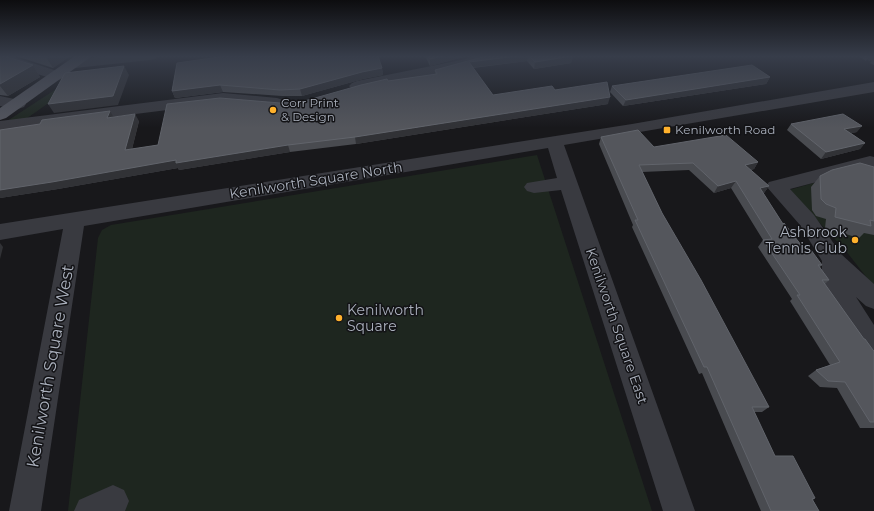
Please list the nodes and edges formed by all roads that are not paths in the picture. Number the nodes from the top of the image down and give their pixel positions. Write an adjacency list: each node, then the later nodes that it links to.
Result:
1 (53, 80): 7 (main road)
2 (388, 80): 4 (street)
3 (874, 87): 10 (street, Kenilworth Square North)
4 (341, 91)
5 (0, 101): 7 (street)
6 (295, 103): 9 (street)
7 (18, 104): 8 (main road)
8 (0, 116)
9 (0, 126)
10 (554, 142): 12 (street, Kenilworth Square East); 14 (street, Kenilworth Square North)
11 (870, 162): 16 (street)
12 (568, 183): 13 (street); 20 (street, Kenilworth Square East)
13 (534, 187)
14 (75, 220): 15 (street, Kenilworth Square North); 19 (street, Kenilworth Square West)
15 (0, 232)
16 (833, 260): 17 (street); 18 (street)
17 (874, 299)
18 (874, 346)
19 (25, 511)
20 (679, 511)

